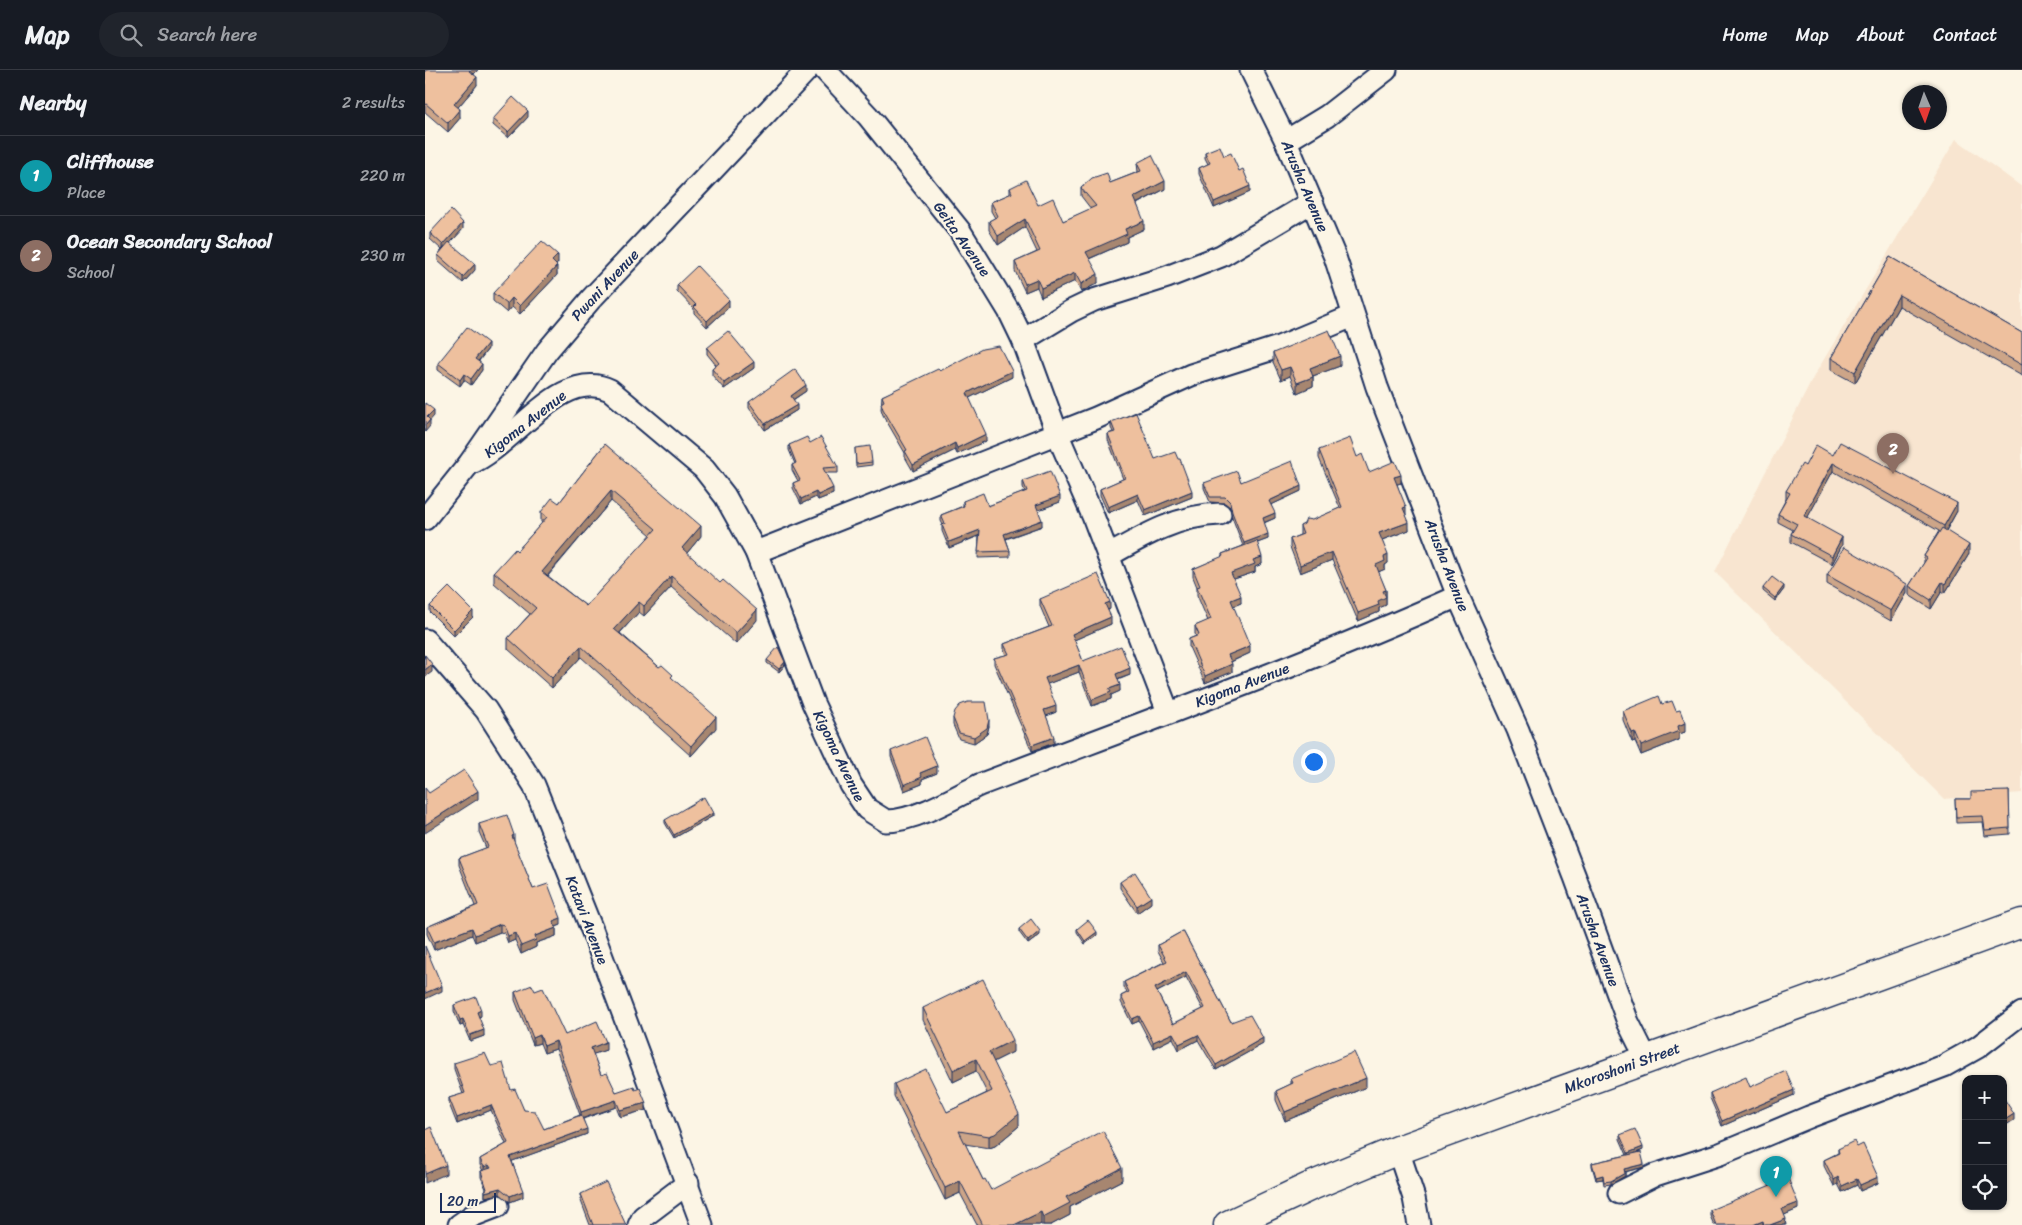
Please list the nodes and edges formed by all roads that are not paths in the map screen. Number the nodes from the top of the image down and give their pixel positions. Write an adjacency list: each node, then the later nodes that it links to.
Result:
1 (807, 70): 10 (street, Pwani Avenue)
2 (825, 70): 8 (street, Geita Avenue)
3 (1251, 70): 5 (street, Arusha Avenue)
4 (1386, 70): 5 (street)
5 (1286, 142): 6 (street, Arusha Avenue)
6 (1312, 202): 7 (street, Arusha Avenue); 8 (street)
7 (1353, 316): 9 (street); 15 (street, Arusha Avenue)
8 (1023, 340): 9 (street, Geita Avenue)
9 (1057, 433): 13 (street); 14 (street, Geita Avenue)
10 (469, 464): 12 (street, Pwani Avenue); 13 (street, Kigoma Avenue)
11 (1219, 514): 14 (street)
12 (425, 519)
13 (756, 552): 17 (street, Kigoma Avenue)
14 (1108, 556): 17 (street, Geita Avenue)
15 (1458, 596): 17 (street, Kigoma Avenue); 20 (street, Arusha Avenue)
16 (425, 640): 22 (street, Katavi Avenue)
17 (1169, 712)
18 (2022, 923): 20 (street, Mkoroshoni Street)
19 (2022, 1013): 23 (street)
20 (1646, 1058): 21 (street, Mkoroshoni Street)
21 (1398, 1150): 28 (street, Mkoroshoni Street); 29 (street)
22 (688, 1183): 26 (street); 27 (street, Katavi Avenue)
23 (1619, 1193)
24 (498, 1206): 25 (street)
25 (459, 1225)
26 (639, 1225)
27 (702, 1225)
28 (1228, 1225)
29 (1419, 1225)

